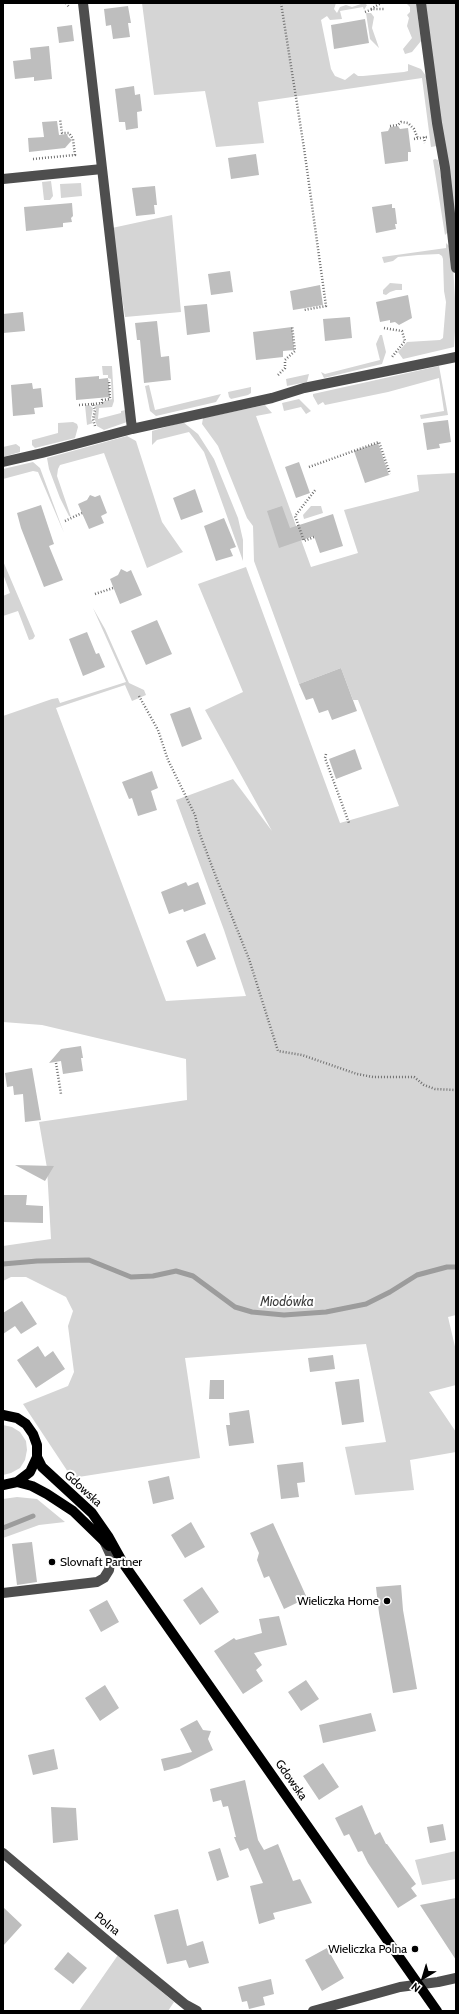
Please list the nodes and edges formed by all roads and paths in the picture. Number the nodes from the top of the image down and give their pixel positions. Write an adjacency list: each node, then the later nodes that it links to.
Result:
1 (66, 3): 6 (path)
2 (83, 3): 18 (street)
3 (281, 3): 21 (path)
4 (381, 3): 8 (path)
5 (421, 3): 20 (street)
6 (69, 7)
7 (385, 9): 8 (path)
8 (369, 10): 9 (path)
9 (365, 12)
10 (60, 119): 17 (path)
11 (390, 126): 15 (path)
12 (431, 136): 13 (path)
13 (424, 137): 15 (path); 16 (path)
14 (414, 139): 15 (path)
15 (418, 139)
16 (425, 143)
17 (33, 159)
18 (102, 169): 19 (street); 31 (street)
19 (3, 178)
20 (456, 268)
21 (304, 310)
22 (292, 326): 26 (path)
23 (384, 328): 24 (path)
24 (392, 356)
25 (456, 357): 31 (street)
26 (278, 375)
27 (110, 380): 28 (path)
28 (93, 404): 29 (path); 30 (path)
29 (79, 405)
30 (94, 423)
31 (132, 429): 32 (street)
32 (3, 462)
33 (309, 467): 34 (path)
34 (390, 474)
35 (316, 489): 38 (path)
36 (82, 513): 37 (path)
37 (65, 520)
38 (314, 537)
39 (114, 588): 40 (path)
40 (95, 594)
41 (139, 696): 45 (path)
42 (326, 754): 43 (path)
43 (349, 823)
44 (56, 1062): 46 (path)
45 (456, 1090)
46 (61, 1094)
47 (4, 1414): 48 (main road)
48 (37, 1457): 49 (main road); 52 (main road, Gdowska)
49 (17, 1482): 50 (main road); 51 (main road, Gdowska)
50 (3, 1485)
51 (104, 1541): 52 (main road, Gdowska); 53 (street)
52 (123, 1563): 56 (main road, Gdowska)
53 (3, 1593)
54 (3, 1853): 57 (street, Polna)
55 (456, 1978): 56 (street)
56 (418, 1984): 58 (street); 59 (main road, Gdowska)
57 (197, 2011)
58 (313, 2011)
59 (437, 2011)

